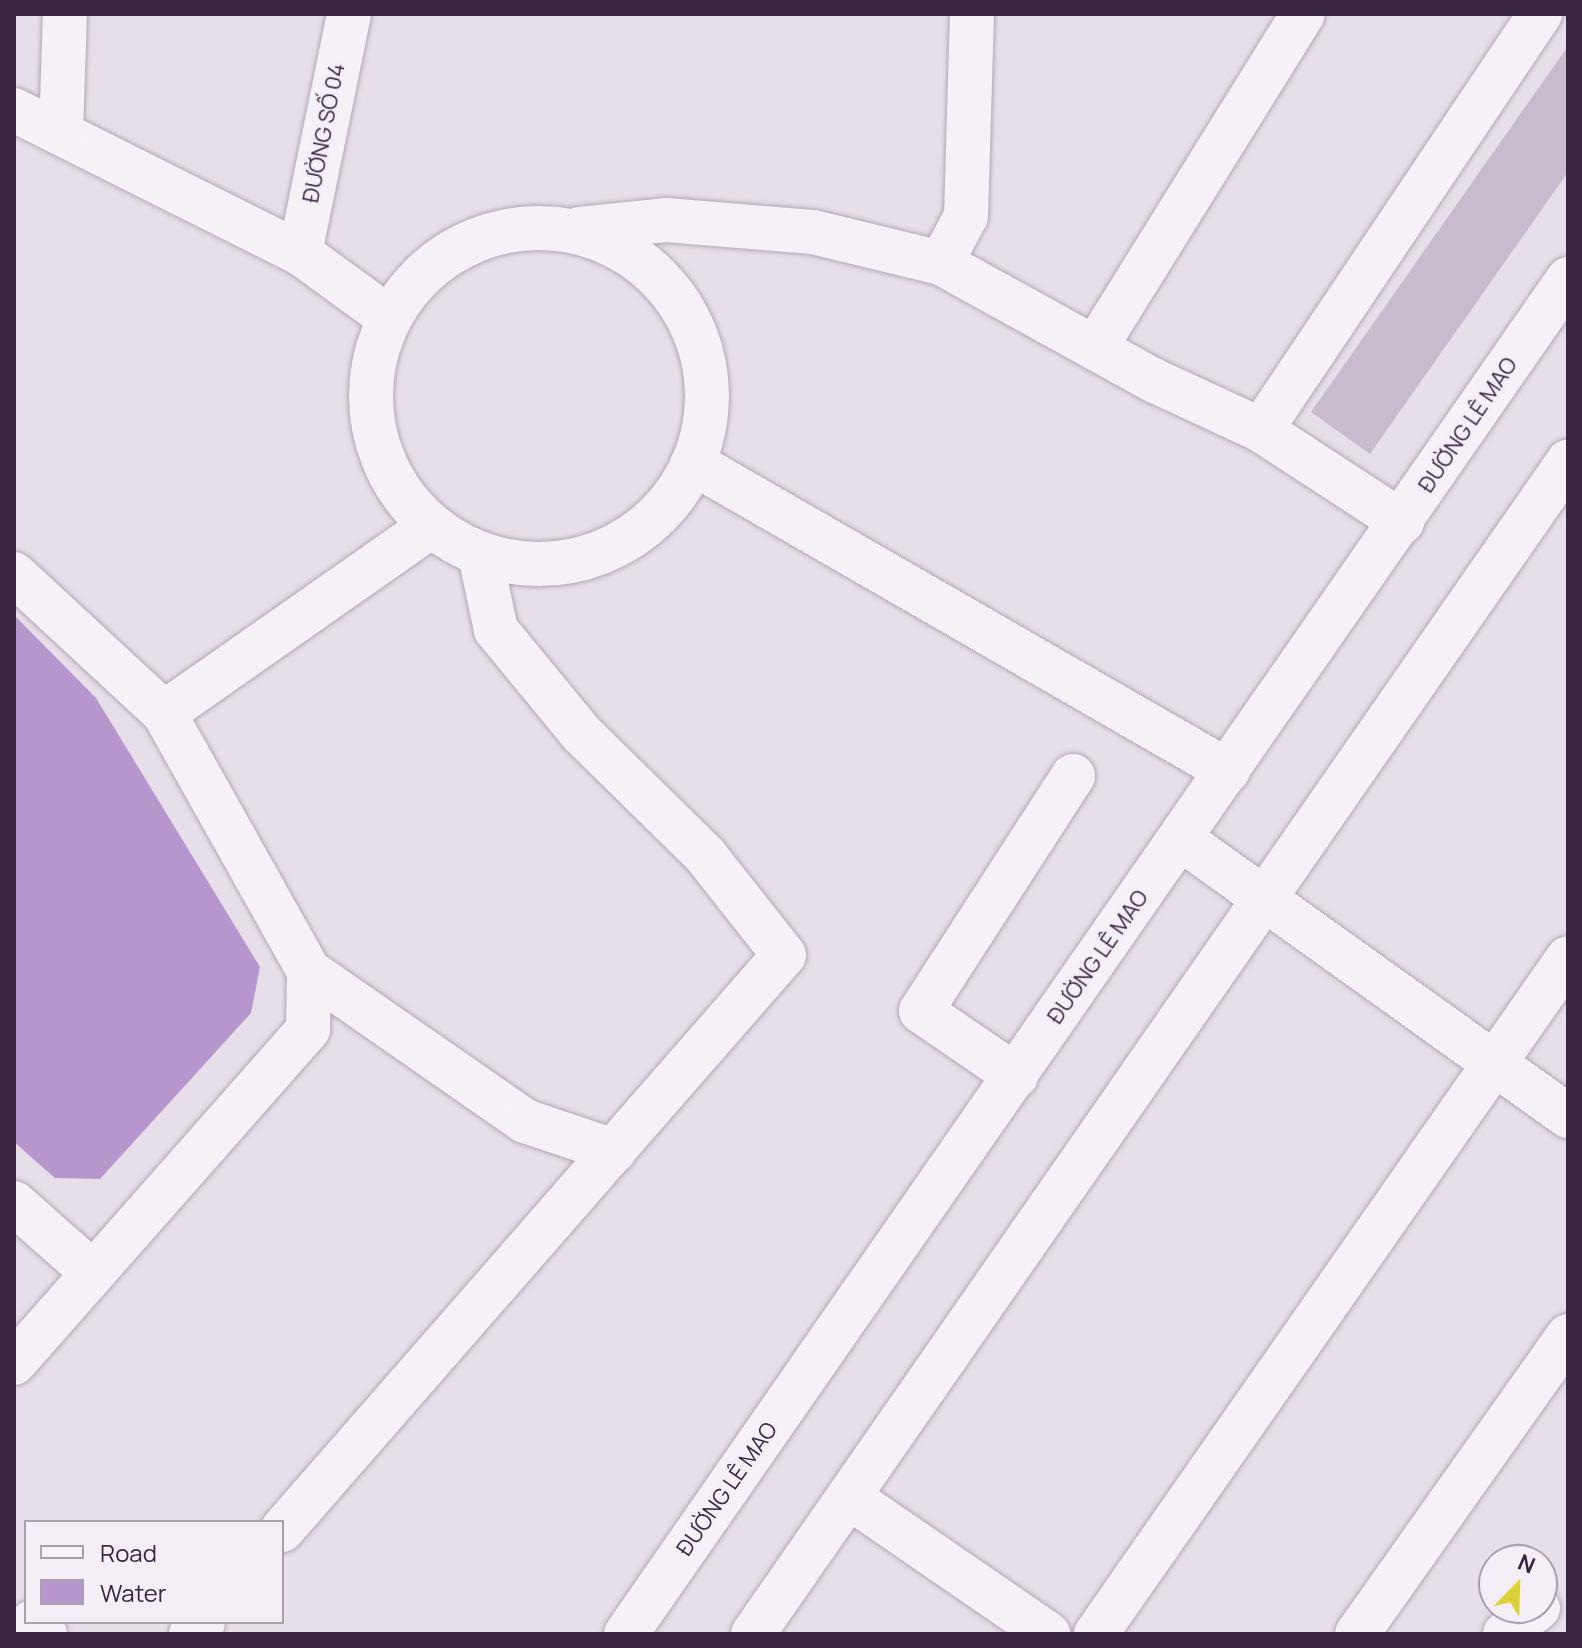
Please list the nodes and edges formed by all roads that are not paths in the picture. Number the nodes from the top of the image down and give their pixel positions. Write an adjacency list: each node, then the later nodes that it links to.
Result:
1 (65, 14): 7 (street)
2 (349, 14): 9 (street, ĐƯỜNG SỐ 04)
3 (972, 14): 10 (street)
4 (1303, 14): 13 (street)
5 (1540, 14): 14 (street)
6 (17, 116): 7 (street)
7 (61, 133): 9 (street)
8 (570, 230): 10 (street); 12 (street); 15 (street)
9 (300, 253): 12 (street)
10 (941, 263): 13 (street)
11 (1568, 279): 17 (street, ĐƯỜNG LÊ MAO)
12 (388, 317): 18 (street)
13 (1095, 348): 14 (street)
14 (1261, 430): 17 (street)
15 (693, 463): 19 (street); 22 (street)
16 (1561, 485): 25 (street)
17 (1402, 522): 22 (street, ĐƯỜNG LÊ MAO)
18 (431, 526): 19 (street); 21 (street)
19 (480, 555): 31 (street)
20 (14, 574): 21 (street)
21 (164, 713): 27 (street)
22 (1228, 771): 24 (street, ĐƯỜNG LÊ MAO)
23 (1073, 776): 29 (street)
24 (1181, 839): 25 (street); 29 (street, ĐƯỜNG LÊ MAO)
25 (1263, 901): 28 (street); 36 (street)
26 (1568, 958): 28 (street)
27 (309, 971): 31 (street); 33 (street)
28 (1491, 1068): 30 (street); 41 (street)
29 (1016, 1076): 38 (street, ĐƯỜNG LÊ MAO)
30 (1568, 1116)
31 (614, 1151): 37 (street)
32 (14, 1203): 33 (street)
33 (93, 1273): 35 (street)
34 (1568, 1336): 42 (street)
35 (14, 1363)
36 (849, 1497): 39 (street); 40 (street)
37 (284, 1528)
38 (626, 1634)
39 (753, 1634)
40 (1048, 1634)
41 (1096, 1634)
42 (1357, 1634)

